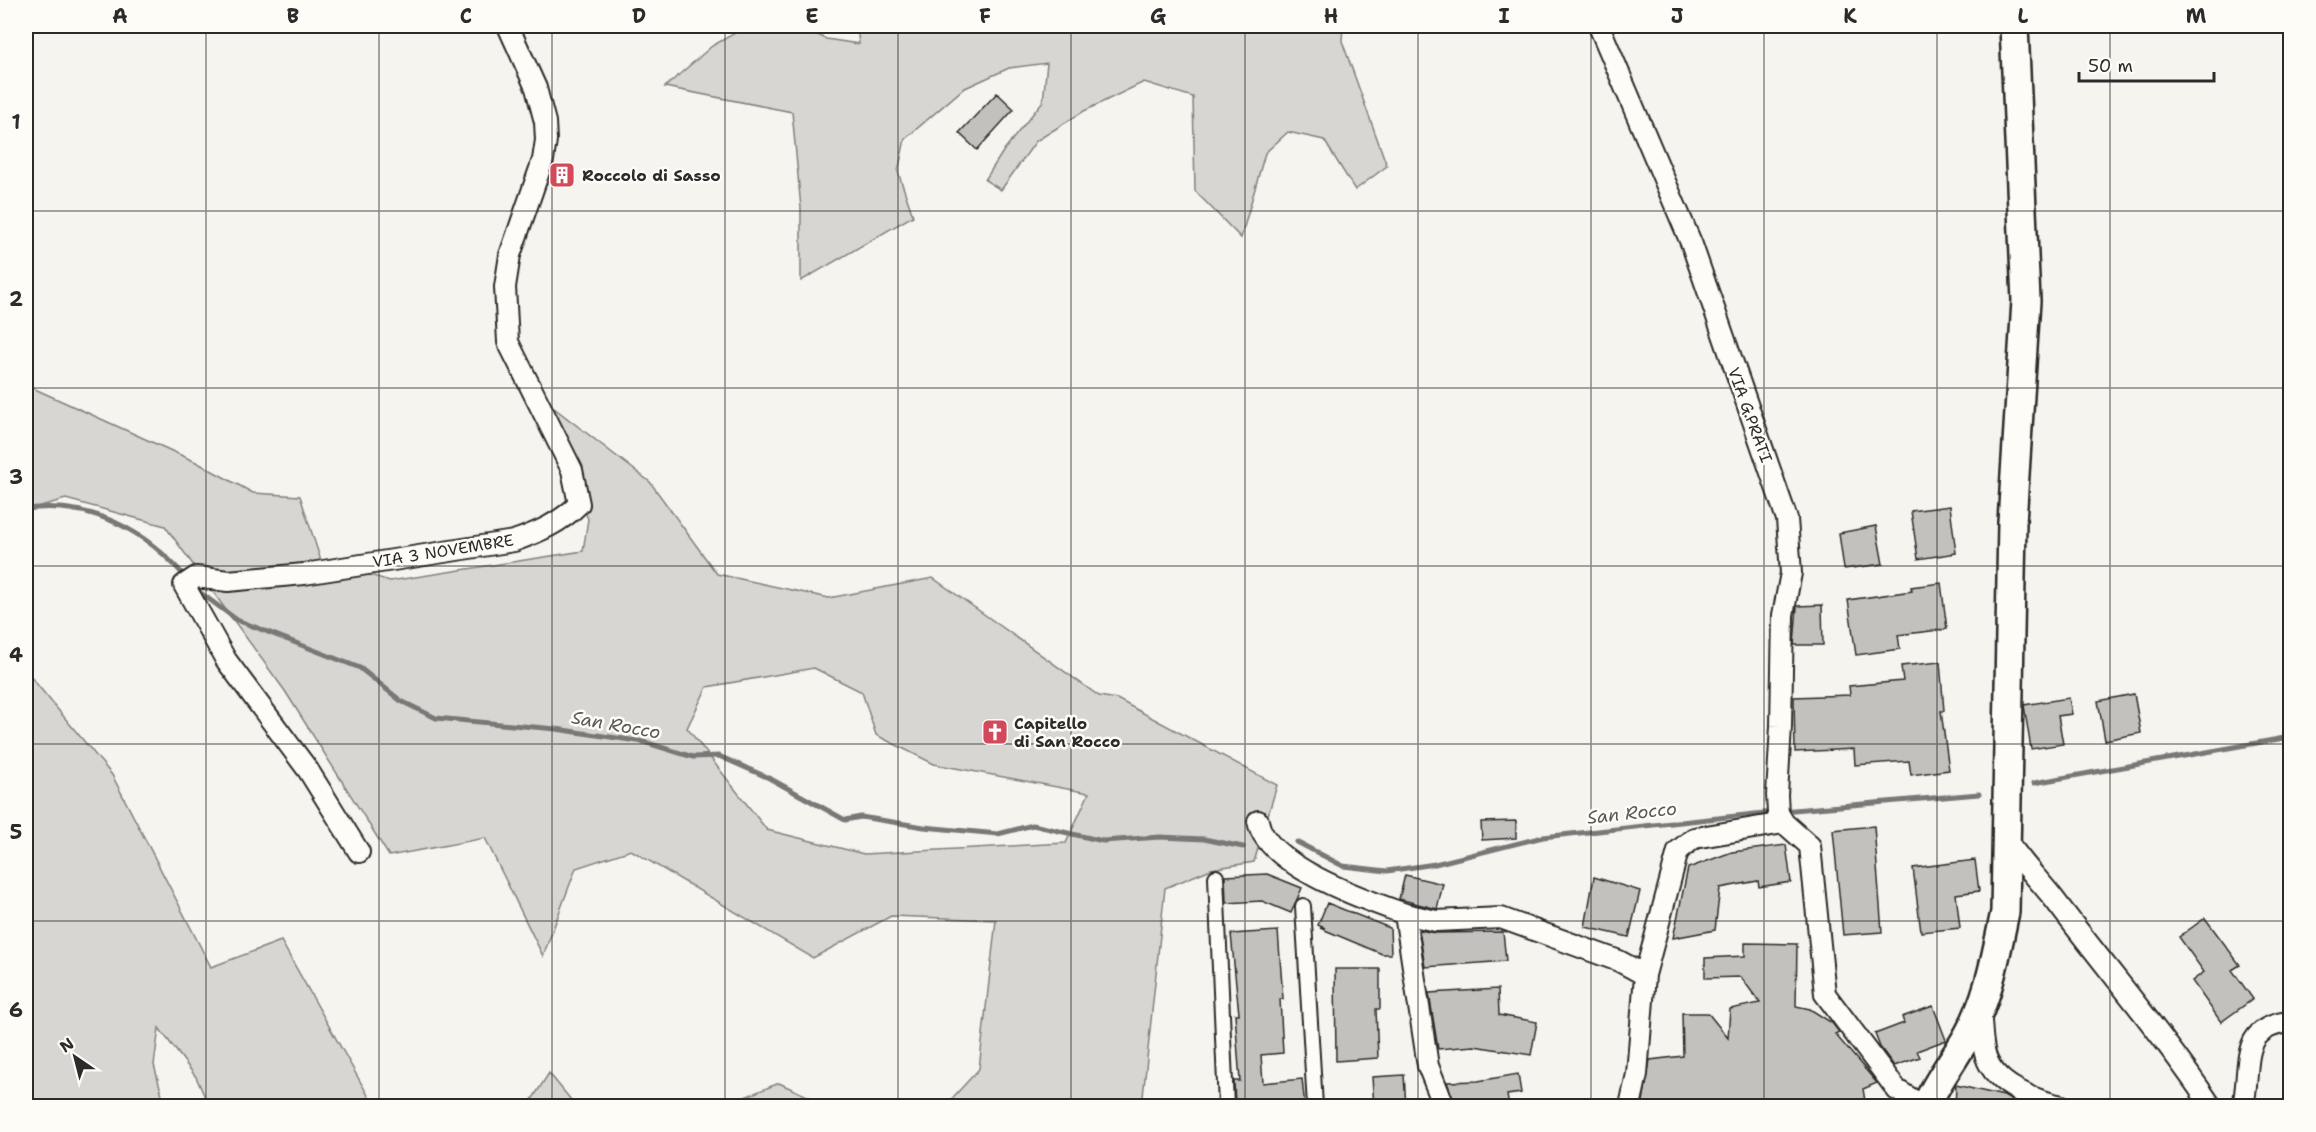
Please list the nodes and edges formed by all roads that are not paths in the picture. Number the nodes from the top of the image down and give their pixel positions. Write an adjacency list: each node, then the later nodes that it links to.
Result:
1 (1599, 26): 4 (street, VIA G.PRATI)
2 (2014, 26): 6 (main road)
3 (514, 27): 7 (street, VIA 3 NOVEMBRE)
4 (1780, 810): 11 (street); 18 (street)
5 (1258, 821): 10 (street)
6 (2008, 842): 12 (main road); 20 (street)
7 (359, 852)
8 (1216, 877): 14 (street)
9 (1303, 906): 15 (street)
10 (1405, 914): 11 (street); 16 (street)
11 (1645, 975): 17 (street)
12 (1980, 1009): 18 (main road); 19 (street)
13 (2290, 1022): 21 (street)
14 (1226, 1107)
15 (1315, 1107)
16 (1444, 1107)
17 (1630, 1107)
18 (1924, 1107)
19 (2062, 1107)
20 (2211, 1107)
21 (2243, 1107)

